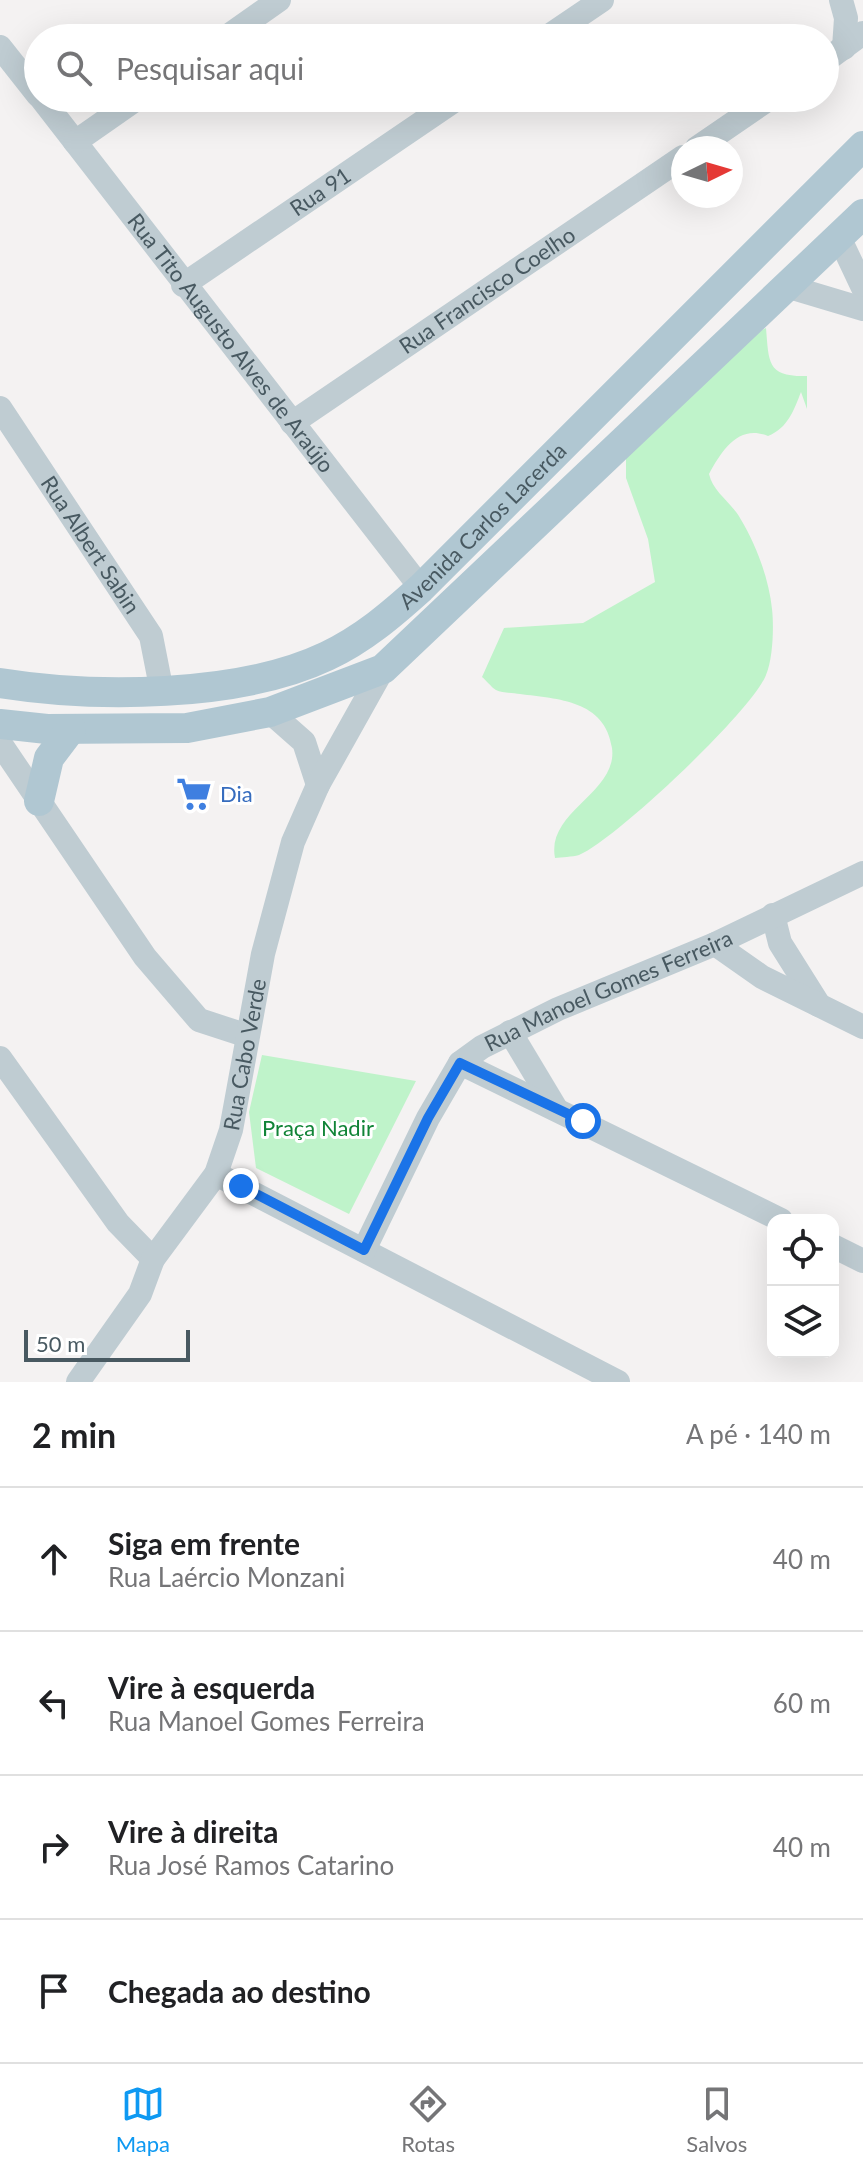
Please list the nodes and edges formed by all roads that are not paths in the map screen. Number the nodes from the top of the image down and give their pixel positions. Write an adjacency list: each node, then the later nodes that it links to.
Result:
1 (279, 0): 4 (street)
2 (602, 0): 5 (street)
3 (841, 0): 7 (street)
4 (245, 24)
5 (567, 24)
6 (0, 47): 8 (street, Rua Tito Augusto Alves de Araújo)
7 (844, 47)
8 (24, 77)
9 (52, 112): 14 (street, Rua Tito Augusto Alves de Araújo)
10 (118, 112): 14 (street)
11 (437, 112): 19 (street, Rua 91)
12 (750, 112): 13 (street)
13 (715, 136)
14 (75, 142): 19 (street, Rua Tito Augusto Alves de Araújo)
15 (863, 146): 25 (main road, Avenida Carlos Lacerda)
16 (671, 165): 24 (street, Rua Francisco Coelho)
17 (863, 214): 18 (main road, Avenida Carlos Lacerda)
18 (839, 237): 20 (main road, Avenida Carlos Lacerda); 21 (street)
19 (183, 285): 24 (street, Rua Tito Augusto Alves de Araújo)
20 (786, 286): 22 (street); 26 (main road, Avenida Carlos Lacerda)
21 (863, 288)
22 (863, 309)
23 (0, 408): 28 (street, Rua Albert Sabin)
24 (292, 423): 25 (street, Rua Tito Augusto Alves de Araújo)
25 (421, 588): 28 (main road, Avenida Carlos Lacerda)
26 (383, 669): 29 (main road, Avenida Carlos Lacerda); 33 (street, Rua Cabo Verde)
27 (0, 683): 28 (main road, Avenida Carlos Lacerda)
28 (162, 692)
29 (270, 712): 31 (main road, Avenida Carlos Lacerda); 33 (street)
30 (0, 724): 31 (main road, Avenida Carlos Lacerda)
31 (71, 729): 34 (main road)
32 (0, 743): 34 (street)
33 (318, 785): 41 (street, Rua Cabo Verde)
34 (39, 801): 41 (street)
35 (863, 873): 36 (street, Rua Manoel Gomes Ferreira)
36 (773, 915): 37 (street, Rua Manoel Gomes Ferreira); 38 (street)
37 (715, 944): 38 (street); 40 (street, Rua Manoel Gomes Ferreira)
38 (819, 1005): 39 (street)
39 (863, 1027)
40 (510, 1032): 43 (street, Rua Manoel Gomes Ferreira); 44 (street)
41 (245, 1035): 45 (street, Rua Cabo Verde)
42 (0, 1058): 49 (street)
43 (460, 1063): 44 (street); 48 (street, Rua Manoel Gomes Ferreira)
44 (555, 1107): 46 (street)
45 (216, 1174): 48 (street); 49 (street, Rua Cabo Verde)
46 (769, 1214)
47 (839, 1249): 50 (street)
48 (364, 1250): 52 (street)
49 (153, 1259): 51 (street, Rua Cabo Verde)
50 (863, 1261)
51 (78, 1382)
52 (618, 1382)

